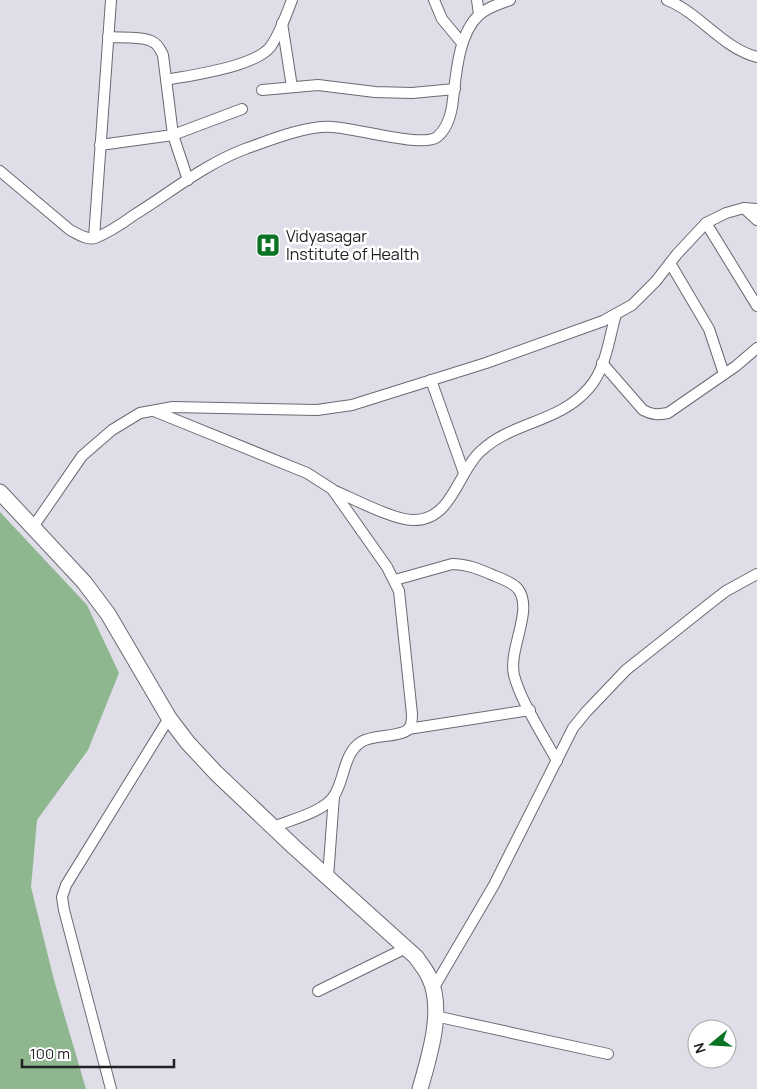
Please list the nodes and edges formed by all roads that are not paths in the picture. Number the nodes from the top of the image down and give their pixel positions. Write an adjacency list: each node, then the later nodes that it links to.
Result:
1 (111, 0): 9 (street)
2 (292, 0): 8 (street)
3 (434, 0): 10 (street)
4 (477, 0): 7 (street)
5 (510, 0): 7 (street)
6 (667, 0): 11 (street)
7 (479, 14): 10 (street)
8 (282, 22): 12 (street); 13 (street)
9 (108, 37): 12 (street); 18 (street)
10 (462, 43): 14 (street)
11 (757, 57)
12 (166, 80): 17 (street)
13 (292, 87): 14 (street); 15 (street)
14 (455, 89): 20 (street)
15 (262, 90)
16 (242, 109): 17 (street)
17 (173, 135): 18 (street); 20 (street)
18 (100, 145): 25 (street)
19 (0, 171): 25 (street)
20 (188, 180): 25 (street)
21 (744, 208): 22 (street); 23 (street); 24 (street)
22 (757, 209)
23 (757, 220)
24 (706, 223): 26 (street); 27 (street)
25 (94, 238)
26 (670, 263): 28 (street); 31 (street)
27 (757, 306)
28 (616, 314): 30 (street); 32 (street)
29 (757, 348): 31 (street)
30 (602, 363): 31 (street); 34 (street)
31 (724, 374)
32 (431, 380): 33 (street); 34 (street)
33 (154, 411): 35 (street); 37 (street)
34 (464, 473): 35 (street)
35 (332, 490): 39 (street)
36 (0, 492): 37 (main road)
37 (33, 527): 41 (main road)
38 (757, 574): 43 (street)
39 (394, 580): 40 (street); 42 (street)
40 (530, 710): 42 (street); 43 (street)
41 (169, 718): 45 (main road); 52 (street)
42 (408, 729): 44 (street)
43 (557, 760): 48 (street)
44 (334, 796): 45 (street); 46 (street)
45 (273, 827): 46 (main road)
46 (328, 877): 47 (main road)
47 (406, 948): 48 (main road); 49 (street)
48 (432, 988): 50 (main road)
49 (318, 991)
50 (435, 1016): 51 (street); 53 (main road)
51 (608, 1054)
52 (111, 1089)
53 (420, 1089)

